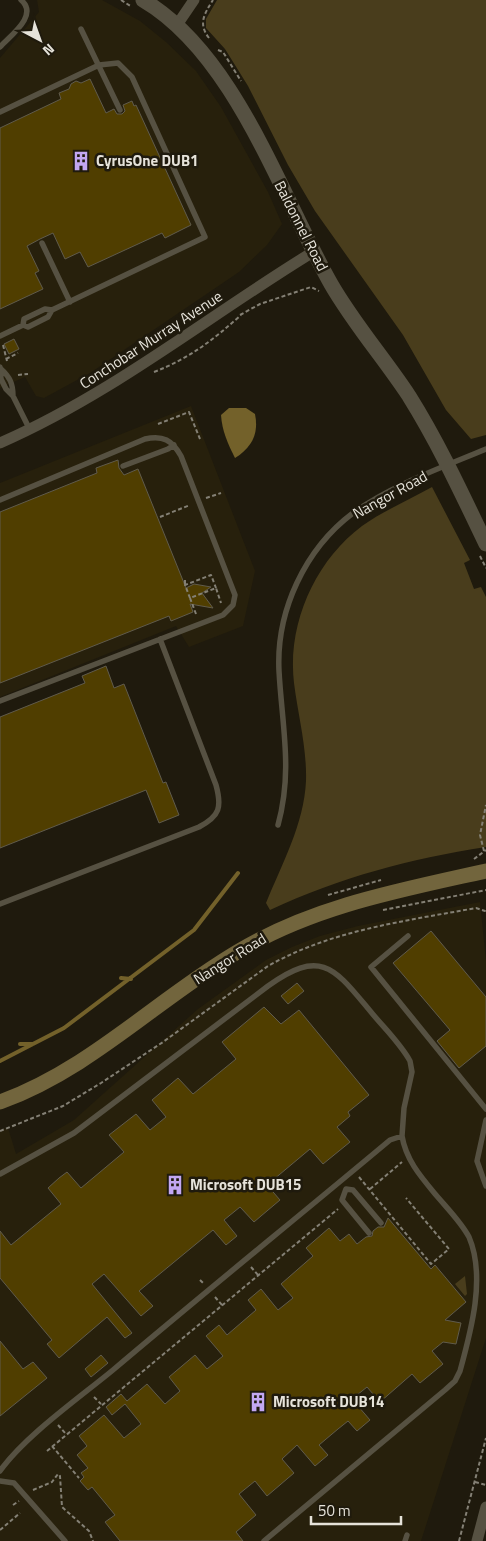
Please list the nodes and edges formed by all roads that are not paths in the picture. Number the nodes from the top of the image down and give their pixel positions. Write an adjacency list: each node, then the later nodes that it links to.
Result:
1 (21, 0): 6 (lane)
2 (194, 0): 4 (street)
3 (140, 6): 4 (street, Baldonnel Road)
4 (177, 24): 11 (street, Baldonnel Road)
5 (81, 29): 7 (lane)
6 (0, 47)
7 (99, 65): 8 (lane); 9 (lane); 12 (lane)
8 (120, 110)
9 (0, 112)
10 (42, 242): 12 (lane)
11 (313, 252): 15 (street, Conchobar Murray Avenue); 19 (street, Baldonnel Road)
12 (70, 302): 13 (lane)
13 (0, 336)
14 (0, 368): 15 (lane)
15 (30, 430): 16 (street, Conchobar Murray Avenue)
16 (0, 443)
17 (174, 445): 20 (lane); 21 (lane); 23 (lane)
18 (486, 448): 19 (lane, Nangor Road)
19 (448, 463): 22 (street, Baldonnel Road); 25 (lane, Nangor Road)
20 (123, 466)
21 (0, 500)
22 (486, 544)
23 (160, 639): 24 (lane); 27 (lane)
24 (0, 701)
25 (278, 825)
26 (486, 871): 29 (main road, Nangor Road)
27 (0, 904)
28 (408, 936): 30 (lane)
29 (0, 1102)
30 (486, 1109)
31 (486, 1120): 35 (lane)
32 (402, 1136): 33 (lane); 34 (lane); 43 (lane)
33 (0, 1174)
34 (340, 1182): 36 (lane); 39 (lane)
35 (486, 1186)
36 (346, 1189): 37 (lane); 38 (lane)
37 (381, 1223)
38 (370, 1233)
39 (0, 1471)
40 (0, 1481): 42 (lane)
41 (486, 1507): 44 (street)
42 (65, 1541)
43 (264, 1541)
44 (477, 1541)

